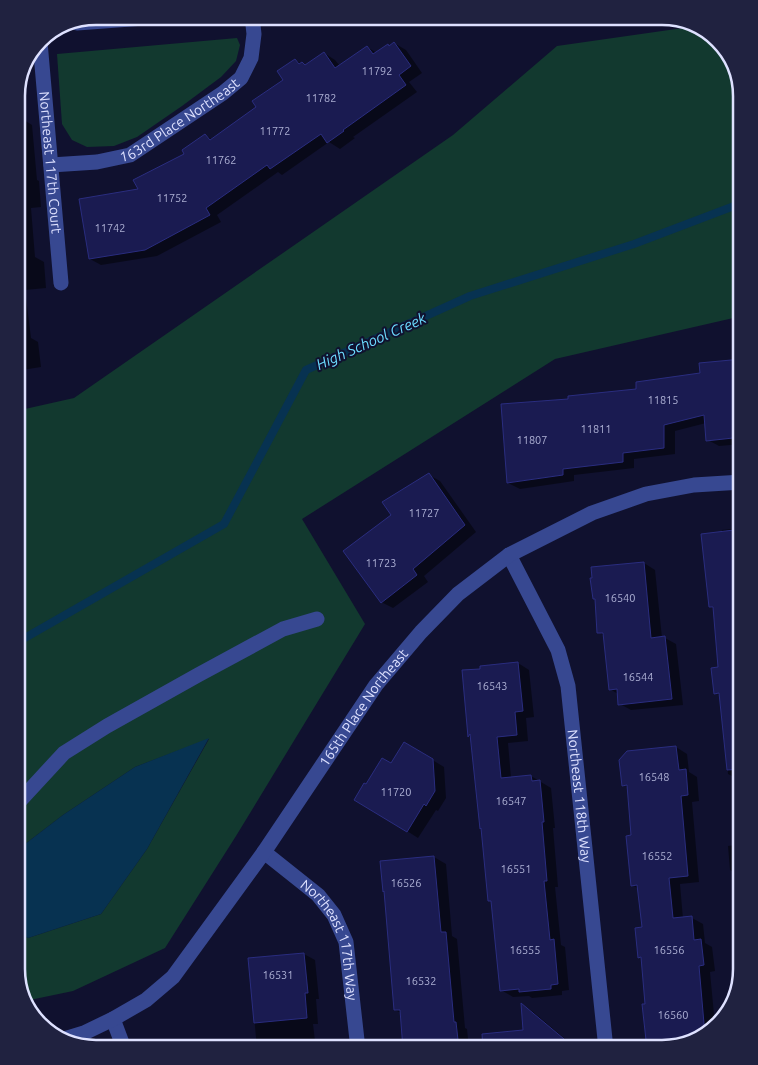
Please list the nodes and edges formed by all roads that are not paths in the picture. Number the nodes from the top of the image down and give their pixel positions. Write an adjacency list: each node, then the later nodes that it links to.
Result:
1 (253, 25): 3 (street, 163rd Place Northeast)
2 (41, 52): 3 (street, Northeast 117th Court)
3 (51, 165): 4 (street, Northeast 117th Court)
4 (61, 283)
5 (733, 483): 6 (street, 165th Place Northeast)
6 (509, 555): 9 (street, 165th Place Northeast); 14 (street, Northeast 118th Way)
7 (317, 619): 8 (street)
8 (25, 795)
9 (264, 852): 10 (street, 165th Place Northeast); 13 (street, Northeast 117th Way)
10 (113, 1019): 11 (street, 165th Place Northeast); 12 (street)
11 (73, 1036)
12 (121, 1040)
13 (357, 1040)
14 (605, 1040)

